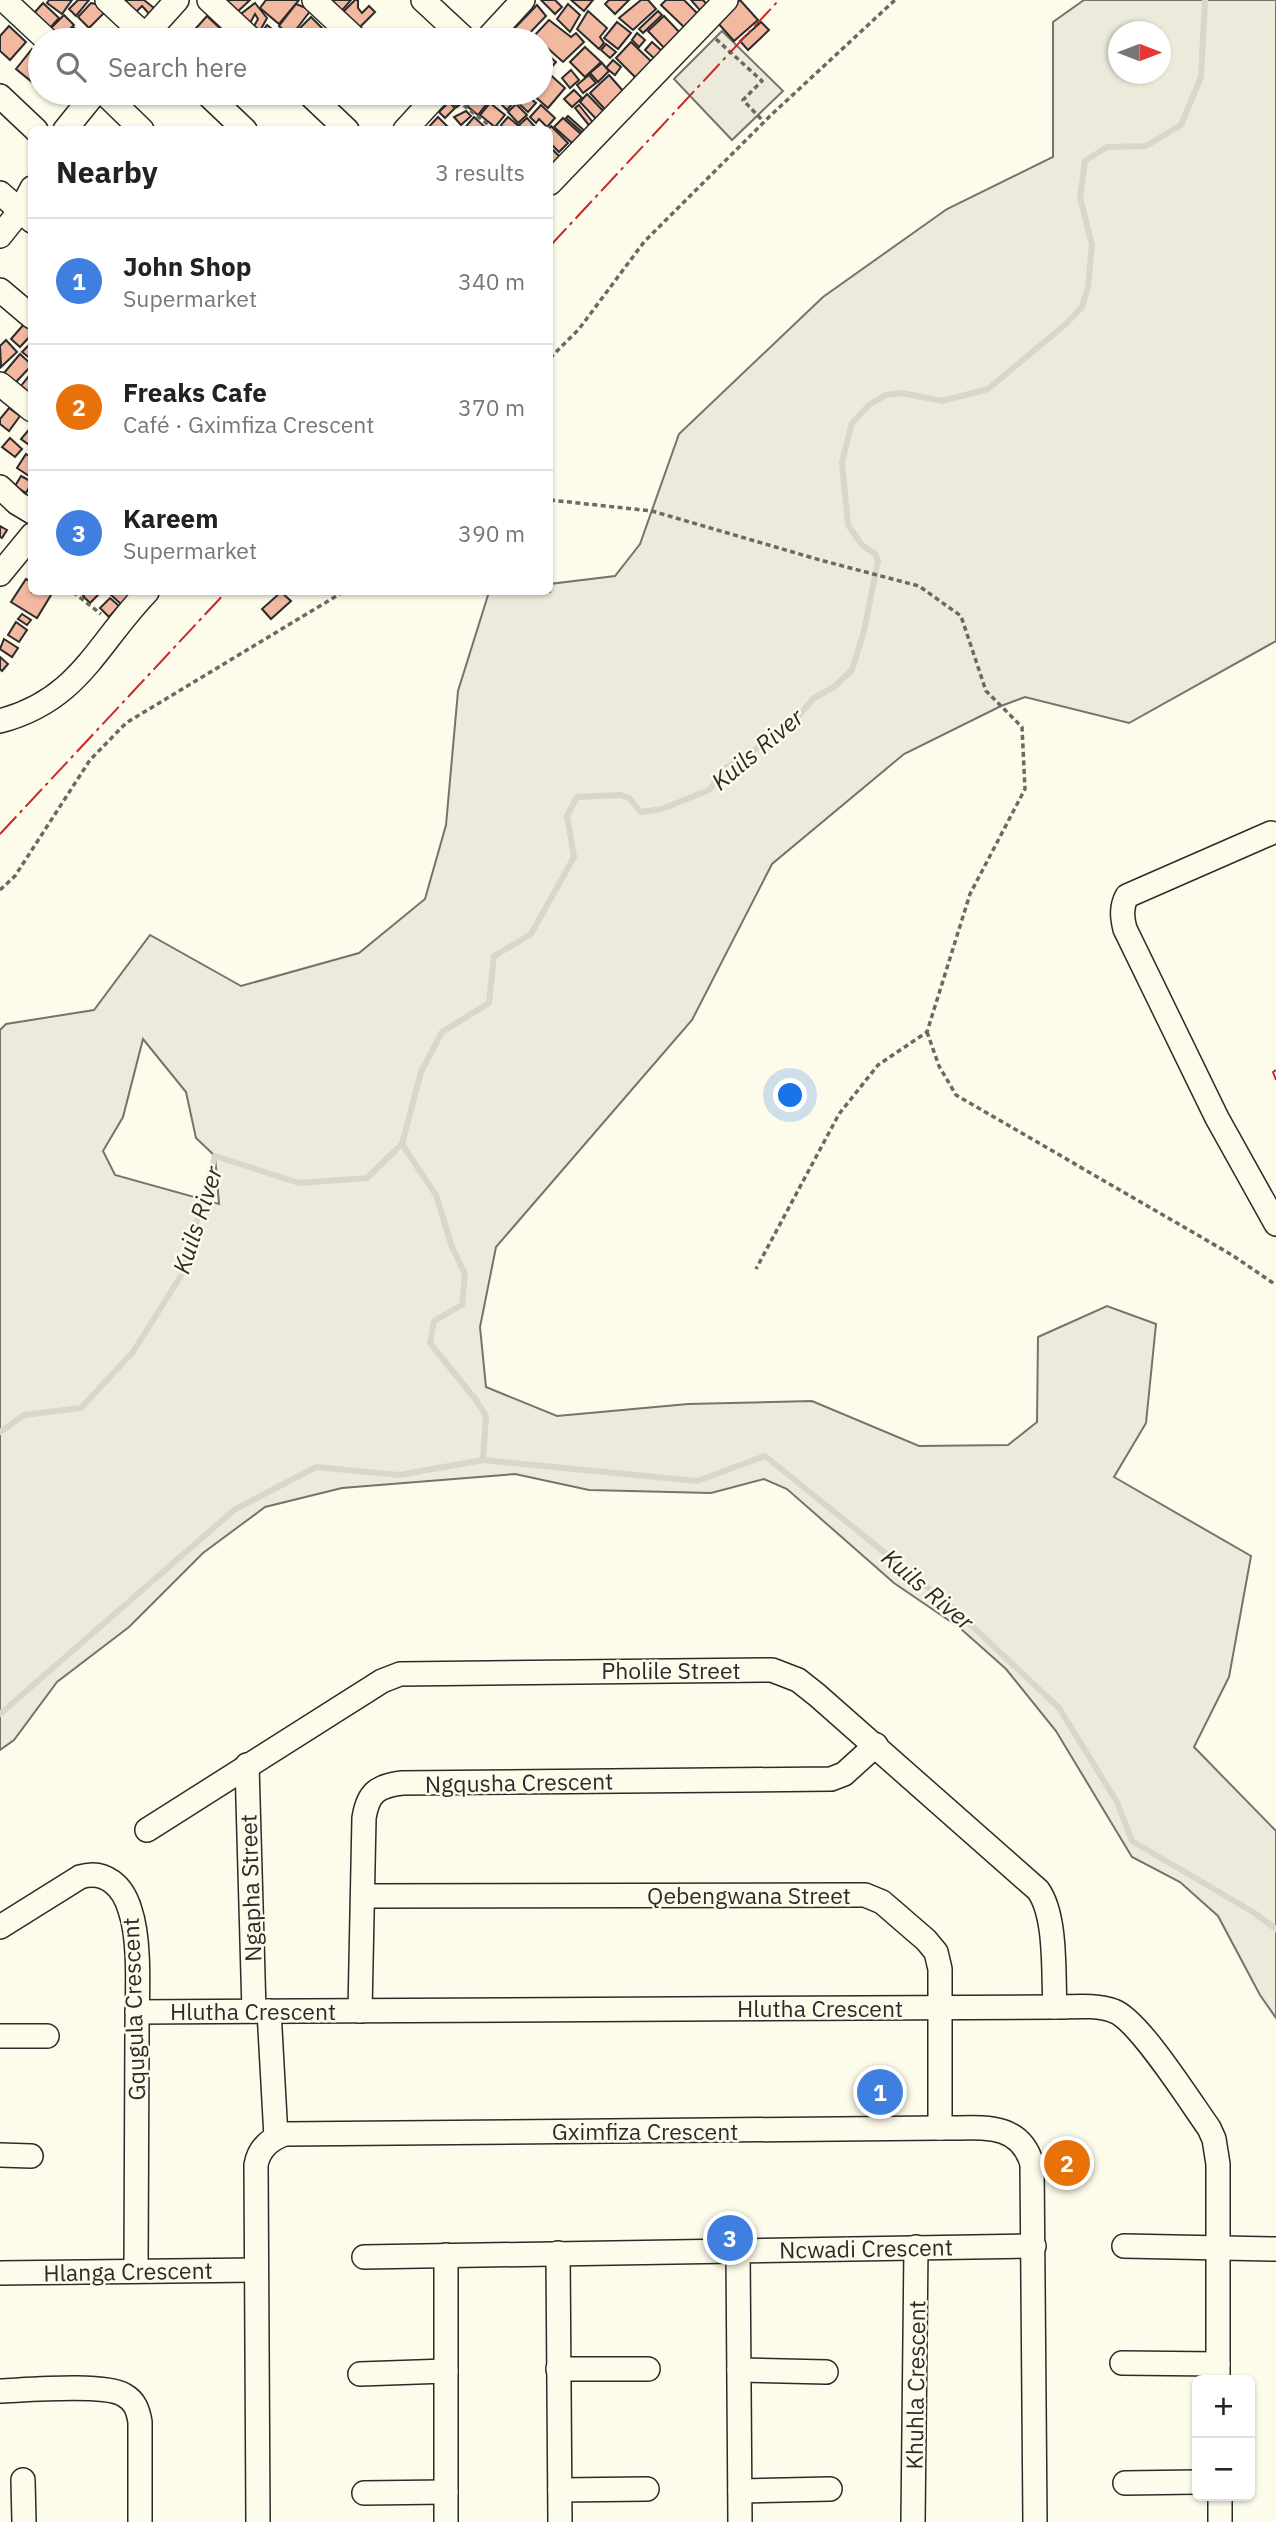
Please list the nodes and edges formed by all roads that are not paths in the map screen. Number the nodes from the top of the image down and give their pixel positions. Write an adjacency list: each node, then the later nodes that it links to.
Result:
1 (4, 0): 9 (street)
2 (107, 0): 10 (street)
3 (177, 0): 11 (street)
4 (209, 0): 12 (street)
5 (314, 0): 13 (street)
6 (423, 0): 14 (street)
7 (521, 0): 15 (street)
8 (726, 0): 28 (street)
9 (34, 28)
10 (134, 28)
11 (154, 28)
12 (239, 28)
13 (344, 28)
14 (453, 28)
15 (496, 28)
16 (0, 96): 22 (street)
17 (85, 105): 23 (street)
18 (116, 105): 24 (street)
19 (219, 105): 25 (street)
20 (321, 105): 26 (street)
21 (422, 105): 27 (street)
22 (32, 126)
23 (68, 126)
24 (138, 126)
25 (241, 126)
26 (343, 126)
27 (408, 126)
28 (553, 180)
29 (0, 193): 30 (street)
30 (26, 216): 31 (street)
31 (0, 236)
32 (0, 290): 33 (street)
33 (28, 314)
34 (0, 384): 35 (street)
35 (28, 407)
36 (0, 487): 37 (street)
37 (28, 509)
38 (28, 540): 39 (street)
39 (0, 574)
40 (144, 595): 41 (street)
41 (0, 721)
42 (1270, 833): 43 (street)
43 (1276, 1224)
44 (876, 1745): 45 (street, Pholile Street); 47 (street, Ngqusha Crescent); 49 (street, Pholile Street)
45 (247, 1765): 46 (street, Pholile Street); 51 (street, Ngapha Street)
46 (147, 1830)
47 (363, 1896): 50 (street, Qebengwana Street); 52 (street, Ngqusha Crescent)
48 (0, 1927): 53 (street, Gqugula Crescent)
49 (1055, 2007): 50 (street, Hlutha Crescent); 63 (street, Hlutha Crescent)
50 (941, 2008): 52 (street, Hlutha Crescent); 56 (street, Qebengwana Street)
51 (262, 2011): 52 (street, Hlutha Crescent); 53 (street, Hlutha Crescent); 57 (street, Ngapha Street)
52 (360, 2011)
53 (137, 2012): 70 (street, Gqugula Crescent)
54 (0, 2036): 55 (street)
55 (47, 2036)
56 (940, 2129): 57 (street, Gximfiza Crescent); 60 (street, Gximfiza Crescent)
57 (276, 2137): 69 (street)
58 (0, 2155): 59 (street)
59 (31, 2156)
60 (1034, 2246): 62 (street, Ncwadi Crescent); 98 (street, Gximfiza Crescent)
61 (1124, 2246): 63 (street)
62 (916, 2248): 65 (street, Ncwadi Crescent); 97 (street, Khuhla Crescent)
63 (1219, 2248): 64 (street); 78 (street, Hlutha Crescent)
64 (1276, 2249)
65 (738, 2250): 66 (street, Ncwadi Crescent); 75 (street)
66 (558, 2253): 67 (street, Ncwadi Crescent); 73 (street)
67 (446, 2255): 68 (street, Ncwadi Crescent); 76 (street)
68 (364, 2257)
69 (256, 2270): 70 (street, Hlanga Crescent); 93 (street)
70 (136, 2271): 71 (street, Hlanga Crescent)
71 (0, 2273)
72 (1122, 2363): 78 (street, Hlutha Crescent)
73 (558, 2369): 74 (street); 86 (street)
74 (648, 2369)
75 (739, 2370): 77 (street); 87 (street)
76 (446, 2371): 79 (street); 88 (street)
77 (826, 2372)
78 (1218, 2372)
79 (360, 2374)
80 (0, 2391): 92 (street)
81 (23, 2480): 91 (street)
82 (1192, 2482): 83 (street)
83 (1125, 2483)
84 (647, 2489): 86 (street)
85 (830, 2489): 87 (street)
86 (560, 2490): 95 (street)
87 (740, 2491): 96 (street)
88 (446, 2492): 89 (street); 94 (street)
89 (364, 2493)
90 (1220, 2501): 99 (street)
91 (24, 2522)
92 (140, 2522)
93 (258, 2522)
94 (446, 2522)
95 (560, 2522)
96 (740, 2522)
97 (913, 2522)
98 (1035, 2522)
99 (1220, 2522)

